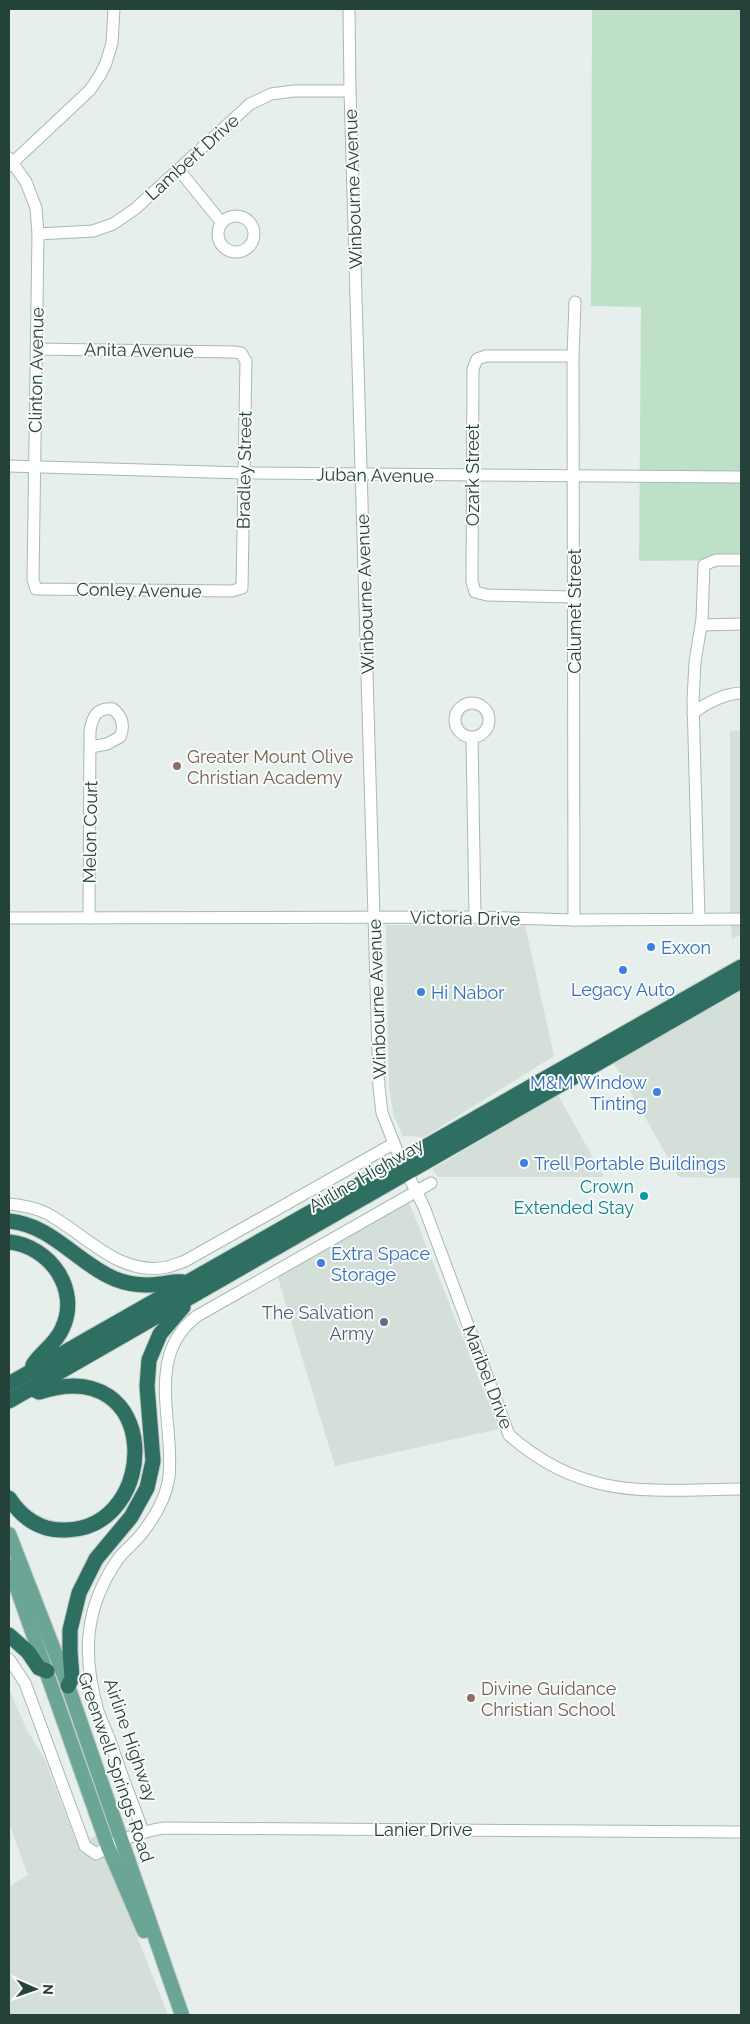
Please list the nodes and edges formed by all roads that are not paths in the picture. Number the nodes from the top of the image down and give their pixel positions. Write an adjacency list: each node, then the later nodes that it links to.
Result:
1 (114, 9): 4 (street)
2 (349, 9): 3 (street, Winbourne Avenue)
3 (350, 91): 5 (street, Lambert Drive); 15 (street, Winbourne Avenue)
4 (10, 162): 7 (street, Clinton Avenue)
5 (179, 170): 6 (street); 7 (street, Lambert Drive)
6 (222, 223)
7 (38, 234): 9 (street, Clinton Avenue)
8 (575, 302): 11 (street, Calumet Street)
9 (36, 349): 10 (street, Anita Avenue); 13 (street, Clinton Avenue)
10 (242, 353): 14 (street, Bradley Street)
11 (573, 356): 16 (street, Ozark Street); 17 (street, Calumet Street)
12 (9, 466): 13 (street, Juban Avenue)
13 (35, 466): 14 (street, Juban Avenue); 21 (street, Clinton Avenue)
14 (244, 473): 15 (street, Juban Avenue); 20 (street, Bradley Street)
15 (362, 474): 16 (street, Juban Avenue); 29 (street, Winbourne Avenue)
16 (472, 476): 17 (street, Juban Avenue); 22 (street, Ozark Street)
17 (574, 476): 18 (street, Juban Avenue); 22 (street, Calumet Street)
18 (741, 477)
19 (741, 560): 23 (street)
20 (242, 588): 21 (street, Conley Avenue)
21 (36, 589)
22 (573, 597): 35 (street, Calumet Street)
23 (702, 624): 24 (street); 26 (street)
24 (741, 624)
25 (741, 693): 26 (street)
26 (693, 713): 33 (street)
27 (472, 738): 30 (street)
28 (90, 747): 32 (street, Melon Court)
29 (375, 917): 30 (street, Victoria Drive); 32 (street, Victoria Drive); 39 (street, Winbourne Avenue)
30 (475, 917): 35 (street, Victoria Drive)
31 (9, 918): 32 (street, Victoria Drive)
32 (89, 918)
33 (699, 919): 34 (street, Victoria Drive); 35 (street, Victoria Drive)
34 (741, 919)
35 (574, 920)
36 (741, 967): 38 (highway, Airline Highway)
37 (741, 981): 38 (highway, Airline Highway)
38 (588, 1062): 40 (highway, Airline Highway)
39 (393, 1144): 40 (street, Winbourne Avenue); 43 (street)
40 (404, 1167): 42 (street, Maribel Drive); 46 (highway, Airline Highway); 47 (highway, Airline Highway)
41 (431, 1183): 42 (street, Airline Highway)
42 (416, 1191): 52 (street, Maribel Drive); 60 (street, Airline Highway)
43 (9, 1204)
44 (9, 1221): 46 (highway)
45 (9, 1242): 48 (highway)
46 (187, 1283): 48 (highway, Airline Highway)
47 (186, 1300): 50 (highway, Airline Highway); 59 (highway)
48 (32, 1371): 49 (highway, Airline Highway)
49 (9, 1384)
50 (32, 1388): 51 (highway, Airline Highway); 53 (highway)
51 (9, 1401)
52 (741, 1489)
53 (9, 1498)
54 (9, 1534): 59 (main road, Greenwell Springs Road)
55 (9, 1566): 58 (main road, Greenwell Springs Road)
56 (9, 1634): 58 (highway)
57 (9, 1659): 63 (street)
58 (47, 1671): 63 (main road, Greenwell Springs Road)
59 (68, 1686): 62 (main road, Greenwell Springs Road)
60 (143, 1832): 61 (street, Lanier Drive); 62 (street, Lanier Drive)
61 (741, 1832)
62 (122, 1839): 63 (street, Lanier Drive); 64 (main road, Greenwell Springs Road)
63 (108, 1847): 64 (main road, Greenwell Springs Road)
64 (181, 2015)

